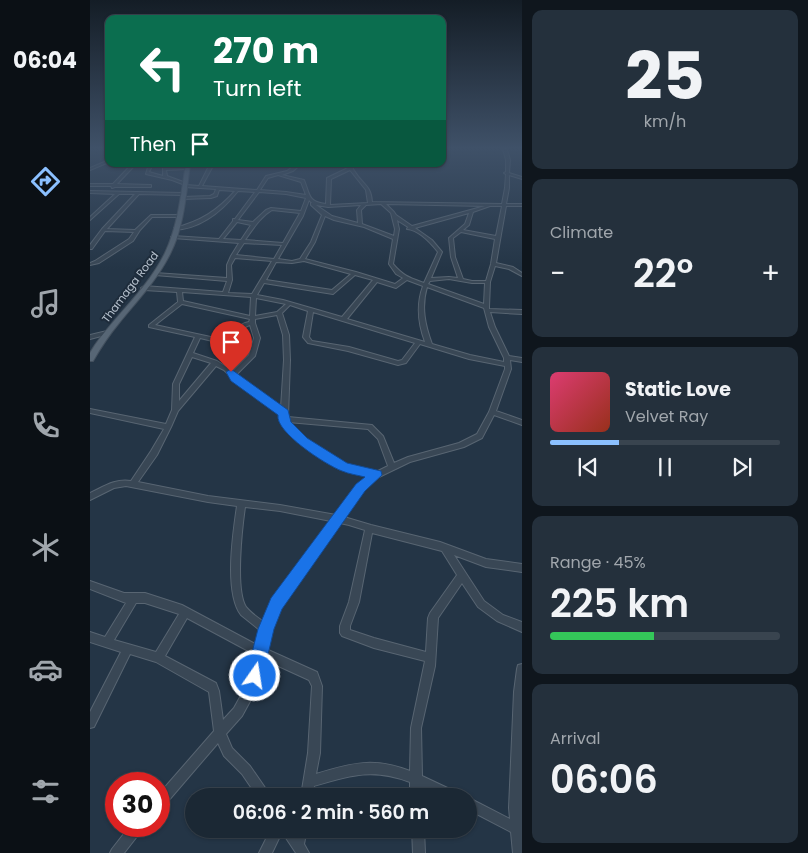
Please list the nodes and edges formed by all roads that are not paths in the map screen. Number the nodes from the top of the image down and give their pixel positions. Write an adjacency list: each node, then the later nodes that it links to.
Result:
1 (218, 188): 17 (street)
2 (94, 189): 13 (street)
3 (111, 189): 13 (street)
4 (148, 189): 16 (street)
5 (184, 189): 17 (main road, Thamaga Road)
6 (234, 189): 7 (street)
7 (238, 189): 12 (street); 39 (street)
8 (305, 189): 18 (street)
9 (329, 189): 26 (street)
10 (367, 189): 19 (street)
11 (507, 189): 27 (street)
12 (258, 190): 18 (street); 35 (street)
13 (107, 193): 14 (street)
14 (118, 193): 15 (street); 34 (street)
15 (137, 194): 16 (street); 41 (street)
16 (145, 194): 17 (street)
17 (183, 196): 32 (main road, Thamaga Road)
18 (308, 197): 20 (street); 29 (street)
19 (370, 197): 21 (street); 23 (street)
20 (313, 203): 26 (street); 29 (street); 31 (street)
21 (380, 203): 22 (street); 23 (street); 28 (street)
22 (395, 203): 24 (street); 28 (street)
23 (367, 204): 26 (street); 37 (street)
24 (493, 204): 27 (street); 30 (street)
25 (522, 205): 27 (street)
26 (328, 206)
27 (504, 206): 46 (street)
28 (389, 209): 33 (street)
29 (303, 210): 36 (street); 49 (street)
30 (471, 212): 38 (street); 43 (street)
31 (324, 215): 37 (street); 53 (street)
32 (180, 216): 39 (main road, Thamaga Road); 42 (street)
33 (394, 216): 38 (street); 40 (street)
34 (90, 219)
35 (234, 220): 36 (street); 47 (street)
36 (255, 224): 48 (street)
37 (360, 225): 45 (street)
38 (411, 228): 40 (street); 64 (street)
39 (176, 229): 44 (main road, Thamaga Road)
40 (397, 229): 45 (street)
41 (104, 230): 42 (street); 50 (street)
42 (138, 230): 54 (street)
43 (461, 231): 46 (street); 60 (street)
44 (174, 238): 47 (street); 57 (main road, Thamaga Road)
45 (394, 238): 59 (street)
46 (498, 238): 55 (street)
47 (221, 239): 48 (street)
48 (243, 240): 49 (street); 51 (street)
49 (284, 244): 52 (street)
50 (90, 248)
51 (233, 256): 52 (street); 61 (street)
52 (275, 260): 53 (street); 63 (street)
53 (302, 260): 56 (street)
54 (90, 264)
55 (493, 264): 58 (street); 65 (street)
56 (354, 273): 62 (street); 63 (street)
57 (155, 274): 61 (street); 66 (main road, Thamaga Road)
58 (522, 275)
59 (406, 278): 62 (street); 64 (street)
60 (461, 279): 64 (street); 65 (street)
61 (230, 280): 68 (street)
62 (376, 280): 77 (street)
63 (264, 281): 69 (street)
64 (426, 282): 72 (street); 82 (street)
65 (488, 282): 72 (street)
66 (144, 288): 67 (street); 78 (main road, Thamaga Road)
67 (179, 290): 68 (street); 70 (street)
68 (225, 294): 69 (street)
69 (254, 296): 71 (street); 76 (street)
70 (181, 302): 76 (street); 79 (street)
71 (289, 304): 73 (street); 75 (street)
72 (487, 309): 74 (street); 86 (street)
73 (312, 312): 77 (street); 81 (street)
74 (522, 312)
75 (279, 314): 76 (street); 92 (street)
76 (253, 320): 79 (street); 88 (street)
77 (343, 320): 81 (street)
78 (107, 333): 80 (street); 84 (main road, Thamaga Road)
79 (198, 336): 83 (street)
80 (90, 337)
81 (419, 342): 82 (street)
82 (429, 344): 86 (street)
83 (190, 354): 87 (street); 89 (street)
84 (90, 359)
85 (522, 360): 86 (street)
86 (507, 362): 91 (street)
87 (215, 363): 88 (street); 89 (street)
88 (233, 374): 92 (street)
89 (175, 410): 94 (street)
90 (90, 412): 94 (street)
91 (492, 412): 93 (street); 95 (street)
92 (284, 416): 95 (street); 96 (street)
93 (522, 423)
94 (168, 427): 97 (street)
95 (392, 467): 96 (street)
96 (376, 475): 100 (street)
97 (133, 484): 98 (street); 99 (street)
98 (90, 497)
99 (241, 504): 100 (street); 109 (street)
100 (337, 519): 101 (street); 109 (street)
101 (369, 529): 102 (street); 115 (street)
102 (446, 549): 103 (street); 104 (street)
103 (522, 568)
104 (462, 576): 108 (street); 115 (street)
105 (90, 585): 106 (street)
106 (134, 598): 107 (street); 111 (street)
107 (185, 612): 113 (street); 114 (street)
108 (522, 627)
109 (266, 629): 113 (street)
110 (90, 637): 111 (street)
111 (107, 643): 112 (street)
112 (128, 649): 114 (street); 117 (street)
113 (260, 652): 118 (street); 120 (street)
114 (158, 658): 118 (street)
115 (431, 658): 119 (street)
116 (522, 669): 127 (street)
117 (91, 718)
118 (220, 734): 121 (street); 125 (street)
119 (415, 778): 120 (street); 123 (street); 124 (street)
120 (310, 782): 122 (street)
121 (258, 788)
122 (309, 788)
123 (416, 788)
124 (436, 788)
125 (170, 791)
126 (477, 808): 127 (street)
127 (517, 830): 136 (street)
128 (129, 837): 133 (street)
129 (272, 838): 134 (street)
130 (293, 838): 132 (street)
131 (418, 838): 135 (street)
132 (301, 849)
133 (116, 853)
134 (265, 853)
135 (419, 853)
136 (519, 853)

